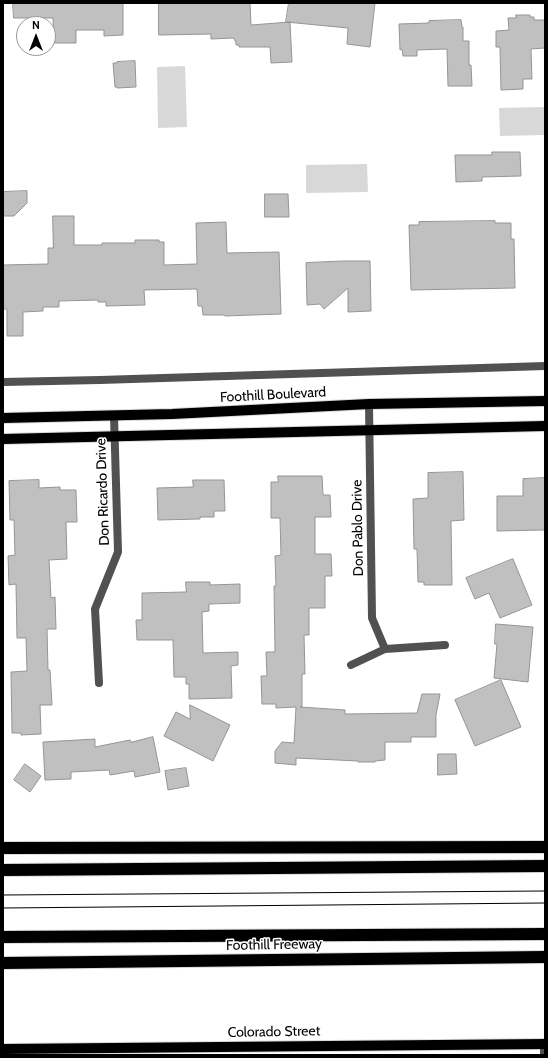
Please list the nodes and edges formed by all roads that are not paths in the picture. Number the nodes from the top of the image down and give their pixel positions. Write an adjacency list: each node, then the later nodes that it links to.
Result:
1 (545, 366): 2 (street, Foothill Boulevard)
2 (3, 382)
3 (545, 401): 4 (main road, Foothill Boulevard)
4 (369, 404): 5 (main road, Foothill Boulevard); 8 (street, Don Pablo Drive)
5 (114, 416): 6 (main road, Foothill Boulevard); 9 (street, Don Ricardo Drive)
6 (3, 418)
7 (545, 426): 8 (main road)
8 (369, 430): 9 (main road); 12 (street, Don Pablo Drive)
9 (114, 436): 10 (main road); 14 (street, Don Ricardo Drive)
10 (3, 439)
11 (445, 645): 12 (street)
12 (385, 649): 13 (street)
13 (351, 665)
14 (100, 683)
15 (545, 847): 16 (highway)
16 (3, 848)
17 (545, 866): 18 (highway)
18 (3, 870)
19 (545, 934): 20 (highway)
20 (3, 937)
21 (545, 957): 22 (highway, Foothill Freeway)
22 (3, 963)
23 (544, 1044): 24 (main road, Colorado Street); 25 (street)
24 (3, 1049)
25 (544, 1055)

